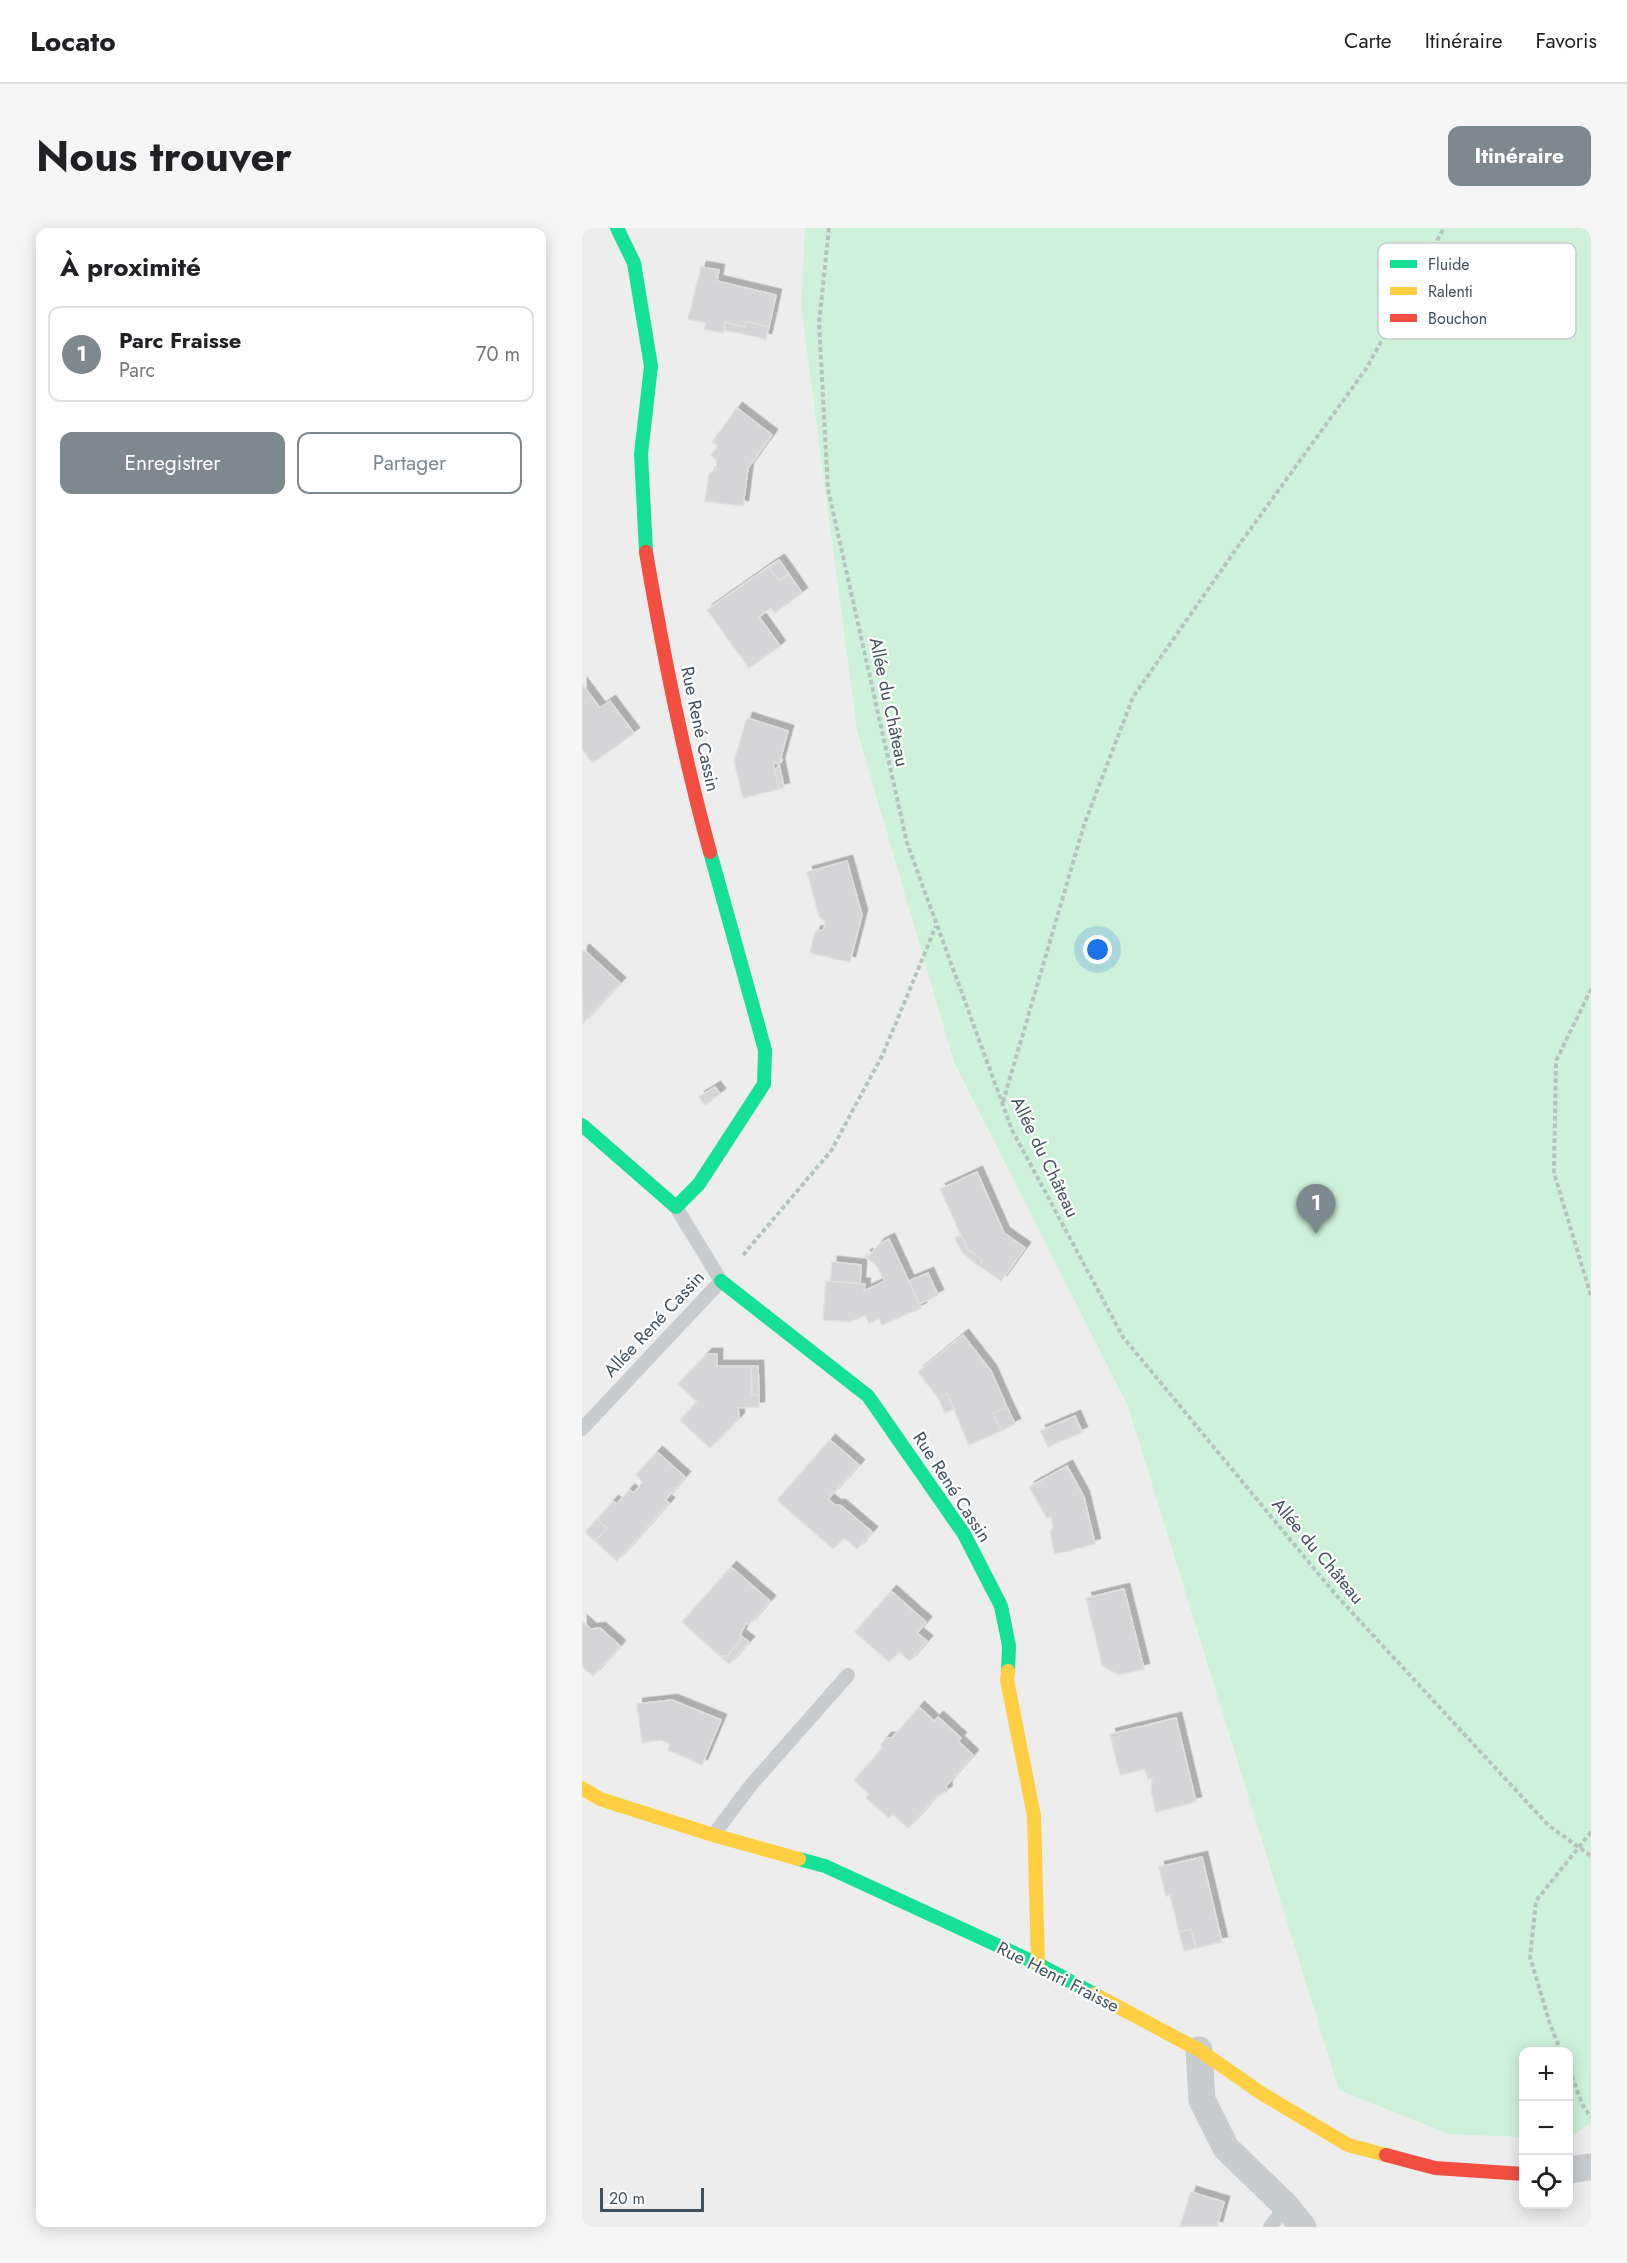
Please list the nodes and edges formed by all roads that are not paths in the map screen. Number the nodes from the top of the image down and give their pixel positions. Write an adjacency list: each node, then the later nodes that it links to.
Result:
1 (617, 228): 3 (street, Rue René Cassin)
2 (582, 1125): 3 (street)
3 (676, 1207): 4 (lane, Allée René Cassin)
4 (720, 1281): 5 (lane, Allée René Cassin); 9 (street, Rue René Cassin)
5 (582, 1429)
6 (848, 1675): 8 (lane)
7 (582, 1788): 8 (street, Rue Henri Fraisse)
8 (713, 1835): 9 (street, Rue Henri Fraisse)
9 (1038, 1964): 10 (street, Rue Henri Fraisse)
10 (1199, 2050): 13 (street, Rue Henri Fraisse); 14 (street)
11 (1591, 2167): 12 (street)
12 (1573, 2169)
13 (1519, 2174)
14 (1286, 2206): 15 (lane); 16 (street)
15 (1269, 2227)
16 (1303, 2227)

